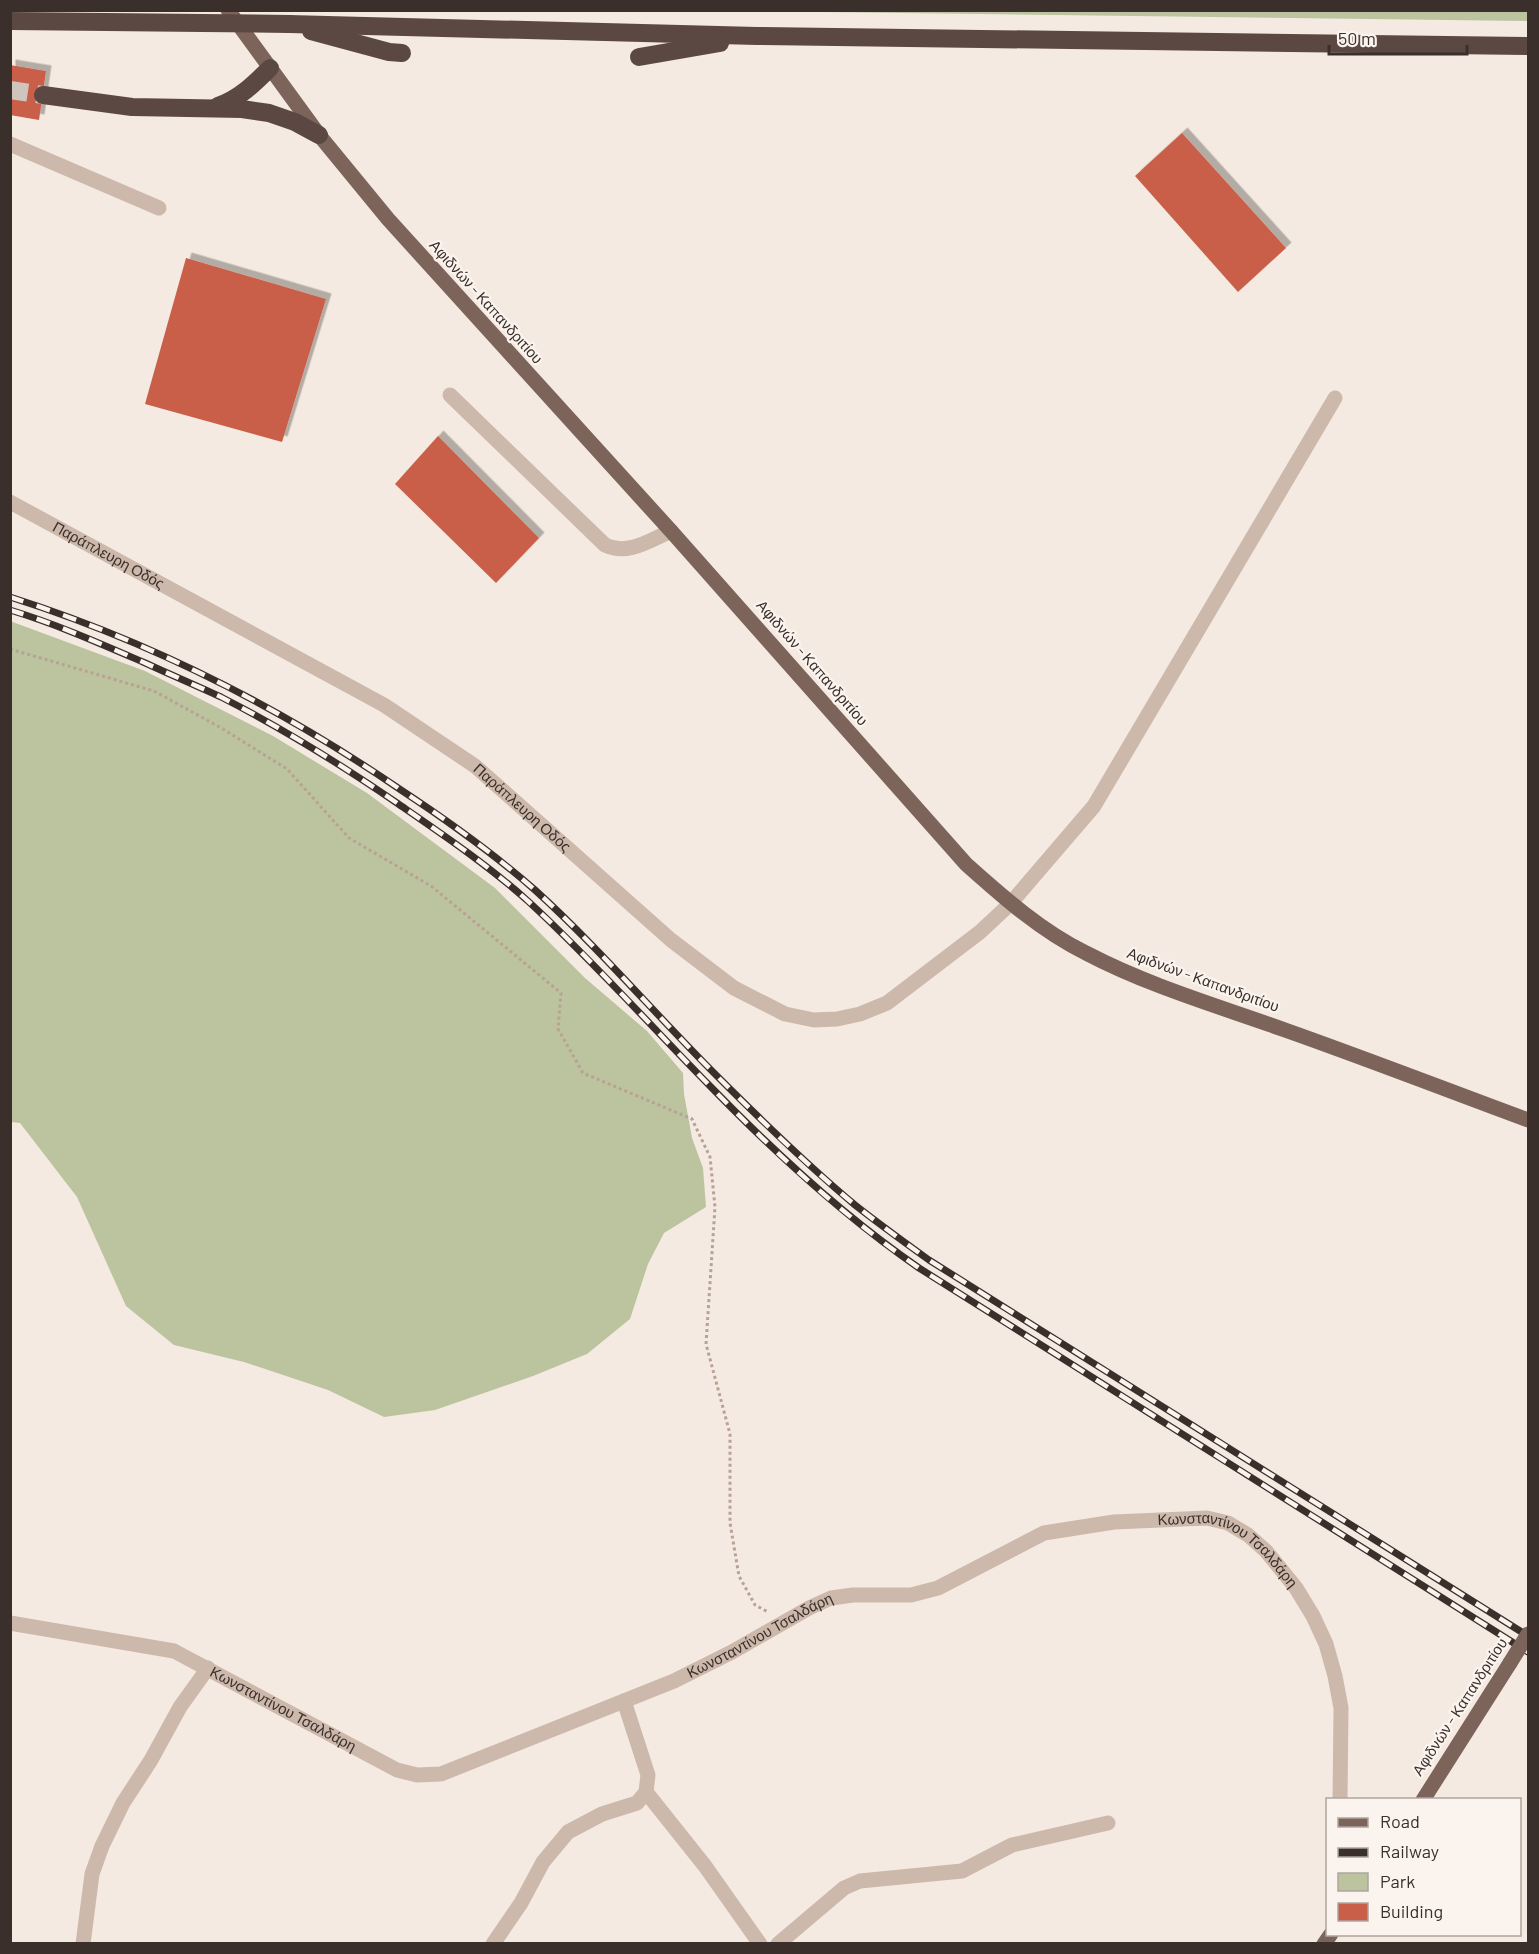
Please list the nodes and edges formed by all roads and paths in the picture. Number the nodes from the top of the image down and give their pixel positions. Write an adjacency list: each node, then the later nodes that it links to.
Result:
1 (228, 10): 8 (main road, Αφιδνών - Καπανδριτίου)
2 (10, 21): 3 (highway, bridge)
3 (289, 24): 4 (highway); 6 (highway)
4 (757, 36): 5 (highway); 7 (highway)
5 (1528, 46)
6 (402, 53)
7 (639, 57)
8 (270, 68): 10 (highway); 11 (main road, Αφιδνών - Καπανδριτίου)
9 (43, 95): 10 (highway)
10 (213, 108): 11 (highway)
11 (319, 135): 17 (main road, Αφιδνών - Καπανδριτίου)
12 (10, 144): 13 (street)
13 (159, 208)
14 (450, 395): 17 (street)
15 (1335, 398): 19 (street, Παράπλευρη Οδός)
16 (10, 502): 19 (street, Παράπλευρη Οδός)
17 (671, 531): 19 (main road, Αφιδνών - Καπανδριτίου)
18 (10, 649): 21 (path)
19 (1010, 904): 20 (main road, Αφιδνών - Καπανδριτίου)
20 (1528, 1120)
21 (786, 1622): 25 (street, Κωνσταντίνου Τσαλδάρη); 27 (street, Κωνσταντίνου Τσαλδάρη)
22 (10, 1623): 24 (street, Κωνσταντίνου Τσαλδάρη)
23 (1528, 1634): 28 (main road, Αφιδνών - Καπανδριτίου, bridge)
24 (208, 1668): 25 (street, Κωνσταντίνου Τσαλδάρη); 30 (street)
25 (624, 1701): 26 (street)
26 (646, 1792): 31 (street); 32 (street)
27 (1340, 1798)
28 (1424, 1798)
29 (1107, 1823): 33 (street)
30 (83, 1944)
31 (493, 1944)
32 (760, 1944)
33 (778, 1944)

